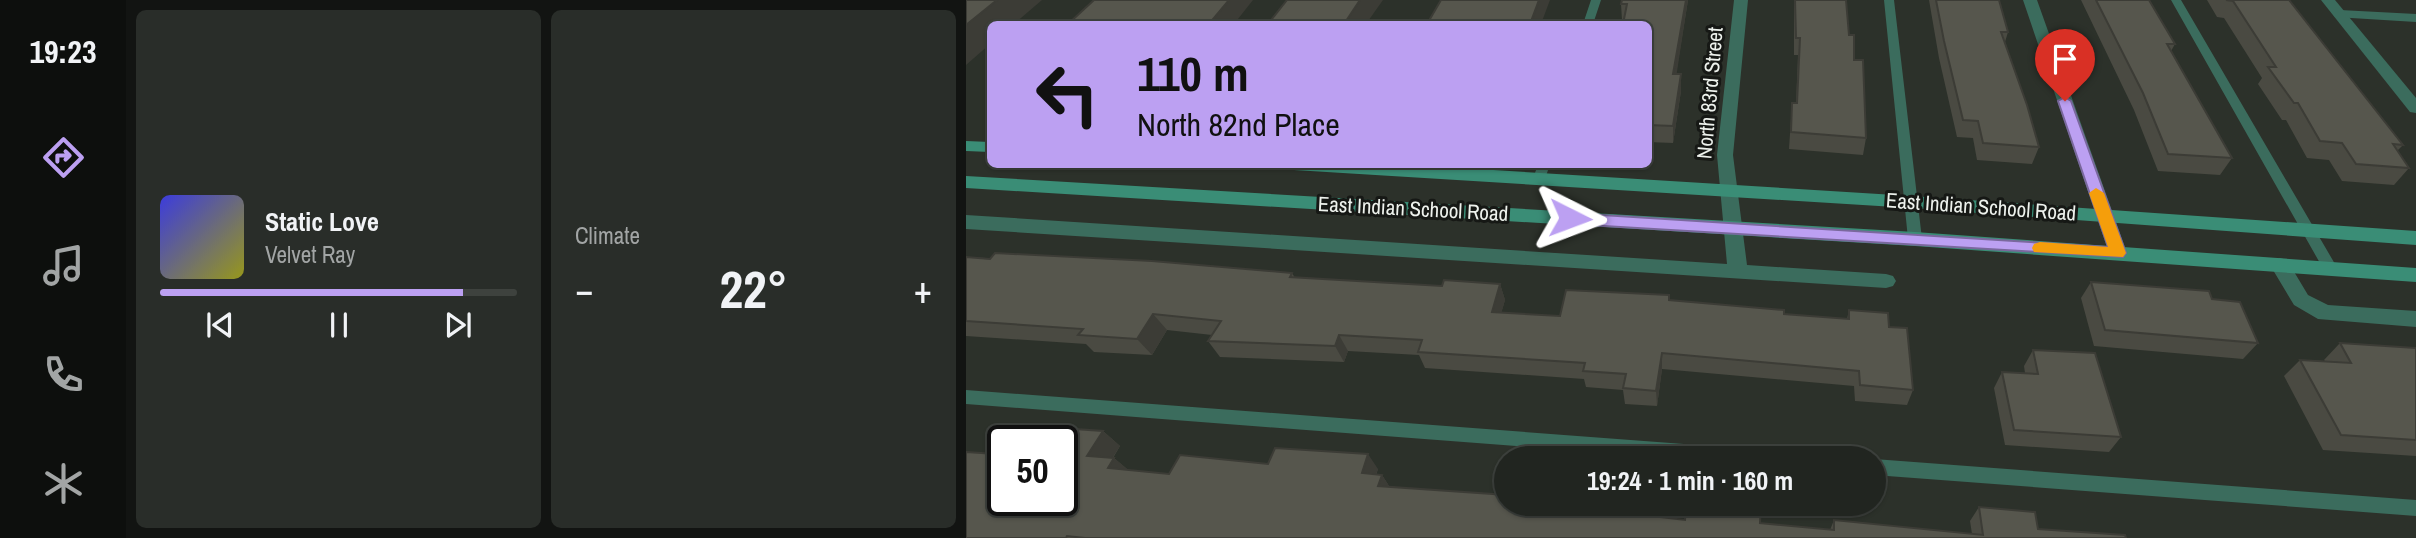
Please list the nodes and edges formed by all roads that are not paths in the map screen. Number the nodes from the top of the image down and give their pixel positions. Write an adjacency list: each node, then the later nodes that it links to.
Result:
1 (1596, 0): 9 (lane)
2 (1741, 0): 16 (street, North 83rd Street)
3 (1889, 0): 17 (lane)
4 (2030, 0): 18 (street)
5 (2176, 0): 21 (lane)
6 (2328, 0): 7 (street)
7 (2340, 14): 8 (street); 10 (street)
8 (2416, 18)
9 (1589, 21)
10 (2415, 106)
11 (966, 146): 12 (main road)
12 (987, 147)
13 (1418, 168): 14 (main road, East Indian School Road)
14 (1542, 172): 16 (main road, East Indian School Road)
15 (966, 182): 20 (main road, East Indian School Road)
16 (1728, 191): 17 (main road, East Indian School Road); 20 (street, North 83rd Street)
17 (1911, 202): 18 (main road, East Indian School Road); 23 (lane)
18 (2105, 216): 21 (main road, East Indian School Road); 24 (street)
19 (966, 222): 27 (street, East Indian School Road)
20 (1733, 228): 23 (main road, East Indian School Road); 27 (street, North 83rd Street)
21 (2309, 230): 22 (main road, East Indian School Road); 26 (lane)
22 (2416, 238)
23 (1915, 239): 24 (main road, East Indian School Road)
24 (2118, 253): 25 (main road, East Indian School Road)
25 (2280, 265): 26 (main road, East Indian School Road); 30 (street)
26 (2330, 268): 28 (main road, East Indian School Road)
27 (1737, 272): 29 (street, East Indian School Road)
28 (2416, 275)
29 (1886, 281)
30 (2416, 319)
31 (966, 397): 32 (lane)
32 (1607, 446)
33 (1886, 468): 34 (lane)
34 (2416, 508)

